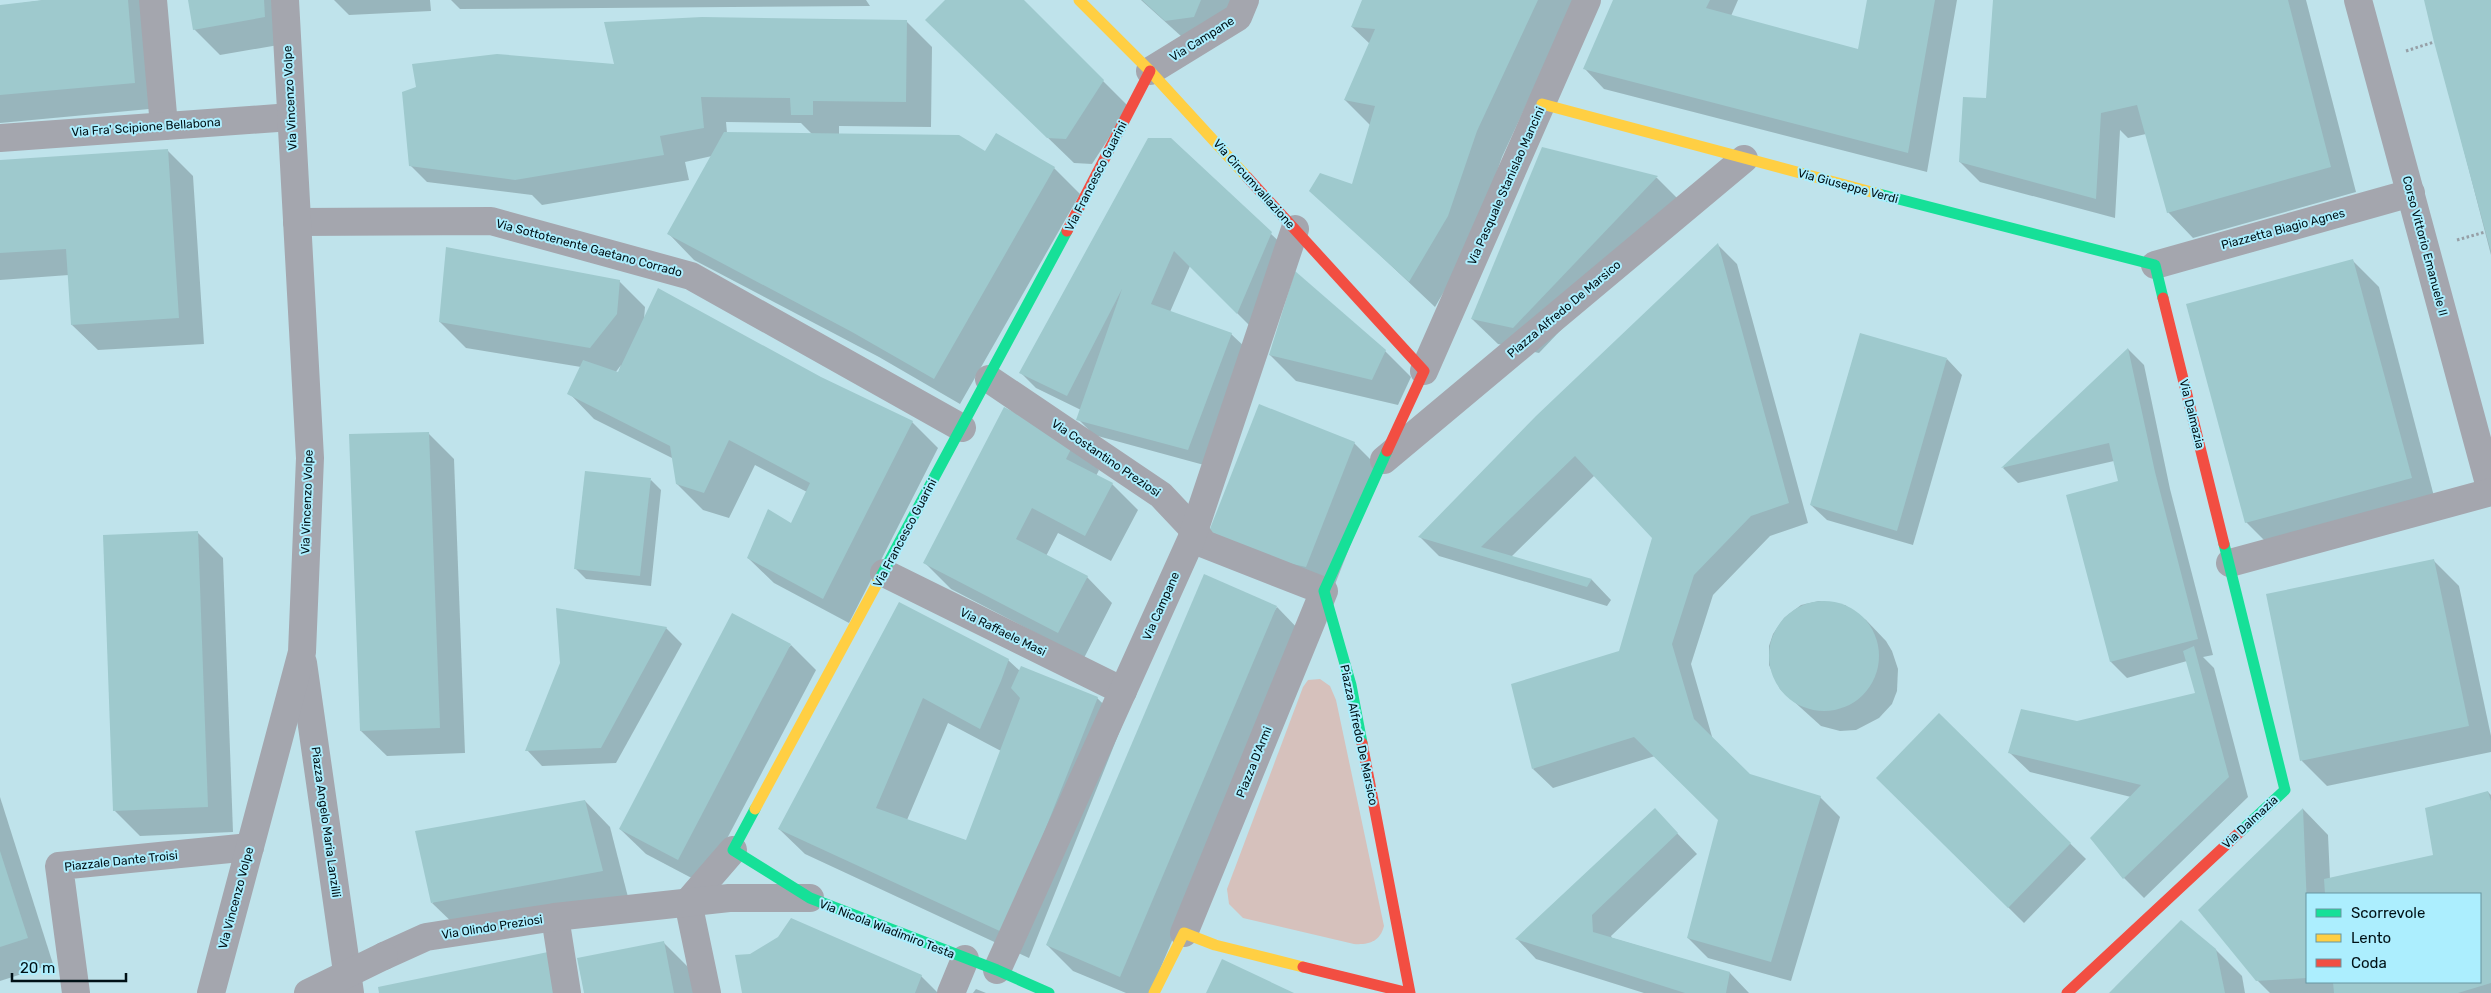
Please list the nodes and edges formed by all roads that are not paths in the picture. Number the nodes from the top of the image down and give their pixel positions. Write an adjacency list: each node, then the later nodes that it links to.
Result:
1 (152, 0): 10 (street)
2 (285, 0): 9 (street, Via Vincenzo Volpe)
3 (1080, 0): 7 (street, Via Circumvallazione)
4 (1245, 0): 7 (street, Via Campane)
5 (1587, 0): 8 (street, Via Pasquale Stanislao Mancini)
6 (2358, 0): 13 (street, Corso Vittorio Emanuele II)
7 (1150, 71): 15 (street, Via Circumvallazione); 18 (street, Via Francesco Guarini)
8 (1542, 104): 12 (street, Via Giuseppe Verdi); 17 (street, Via Pasquale Stanislao Mancini)
9 (291, 117): 10 (street, Via Fra' Scipione Bellabona); 14 (street, Via Vincenzo Volpe)
10 (164, 126): 11 (street, Via Fra' Scipione Bellabona)
11 (0, 138)
12 (1744, 159): 16 (street, Via Giuseppe Verdi); 21 (street, Piazza Alfredo De Marsico)
13 (2411, 194): 16 (street, Piazzetta Biagio Agnes); 19 (street, Corso Vittorio Emanuele II)
14 (297, 222): 20 (street, Via Sottotenente Gaetano Corrado); 27 (street, Via Vincenzo Volpe)
15 (1295, 229): 17 (street, Via Circumvallazione); 23 (street, Via Campane)
16 (2155, 265): 24 (street, Via Dalmazia)
17 (1424, 371): 21 (street, Piazza Alfredo De Marsico)
18 (989, 379): 20 (street, Via Francesco Guarini); 23 (street, Via Costantino Preziosi)
19 (2483, 427): 22 (street, Corso Vittorio Emanuele II)
20 (962, 428): 25 (street, Via Francesco Guarini)
21 (1384, 460): 26 (street, Piazza Alfredo De Marsico)
22 (2491, 492): 24 (street)
23 (1194, 529): 26 (street, Via Costantino Preziosi); 28 (street, Via Campane)
24 (2230, 563): 47 (street, Via Dalmazia)
25 (884, 573): 28 (street, Via Raffaele Masi); 30 (street, Via Francesco Guarini)
26 (1324, 591): 34 (street, Piazza D'Armi); 46 (street, Piazza Alfredo De Marsico)
27 (302, 652): 29 (street, Via Vincenzo Volpe); 40 (street, Piazza Angelo Maria Lanzilli)
28 (1123, 691): 36 (street, Via Campane)
29 (250, 847): 37 (street, Piazzale Dante Troisi); 38 (street, Via Vincenzo Volpe)
30 (733, 850): 31 (street, Via Nicola Wladimiro Testa); 32 (street, Via Francesco Guarini)
31 (810, 898): 32 (street, Via Olindo Preziosi); 35 (street, Via Nicola Wladimiro Testa)
32 (688, 902): 33 (street, Via Olindo Preziosi); 42 (street)
33 (555, 918): 39 (street, Via Olindo Preziosi, bridge); 41 (street)
34 (1184, 933): 45 (street); 46 (street, Piazza Alfredo De Marsico)
35 (965, 959): 36 (street, Via Nicola Wladimiro Testa); 43 (street)
36 (997, 970): 44 (street, Via Nicola Wladimiro Testa)
37 (76, 993)
38 (211, 993)
39 (308, 993)
40 (350, 993)
41 (567, 993)
42 (707, 993)
43 (951, 993)
44 (1049, 993)
45 (1154, 993)
46 (1409, 993)
47 (2067, 993)

